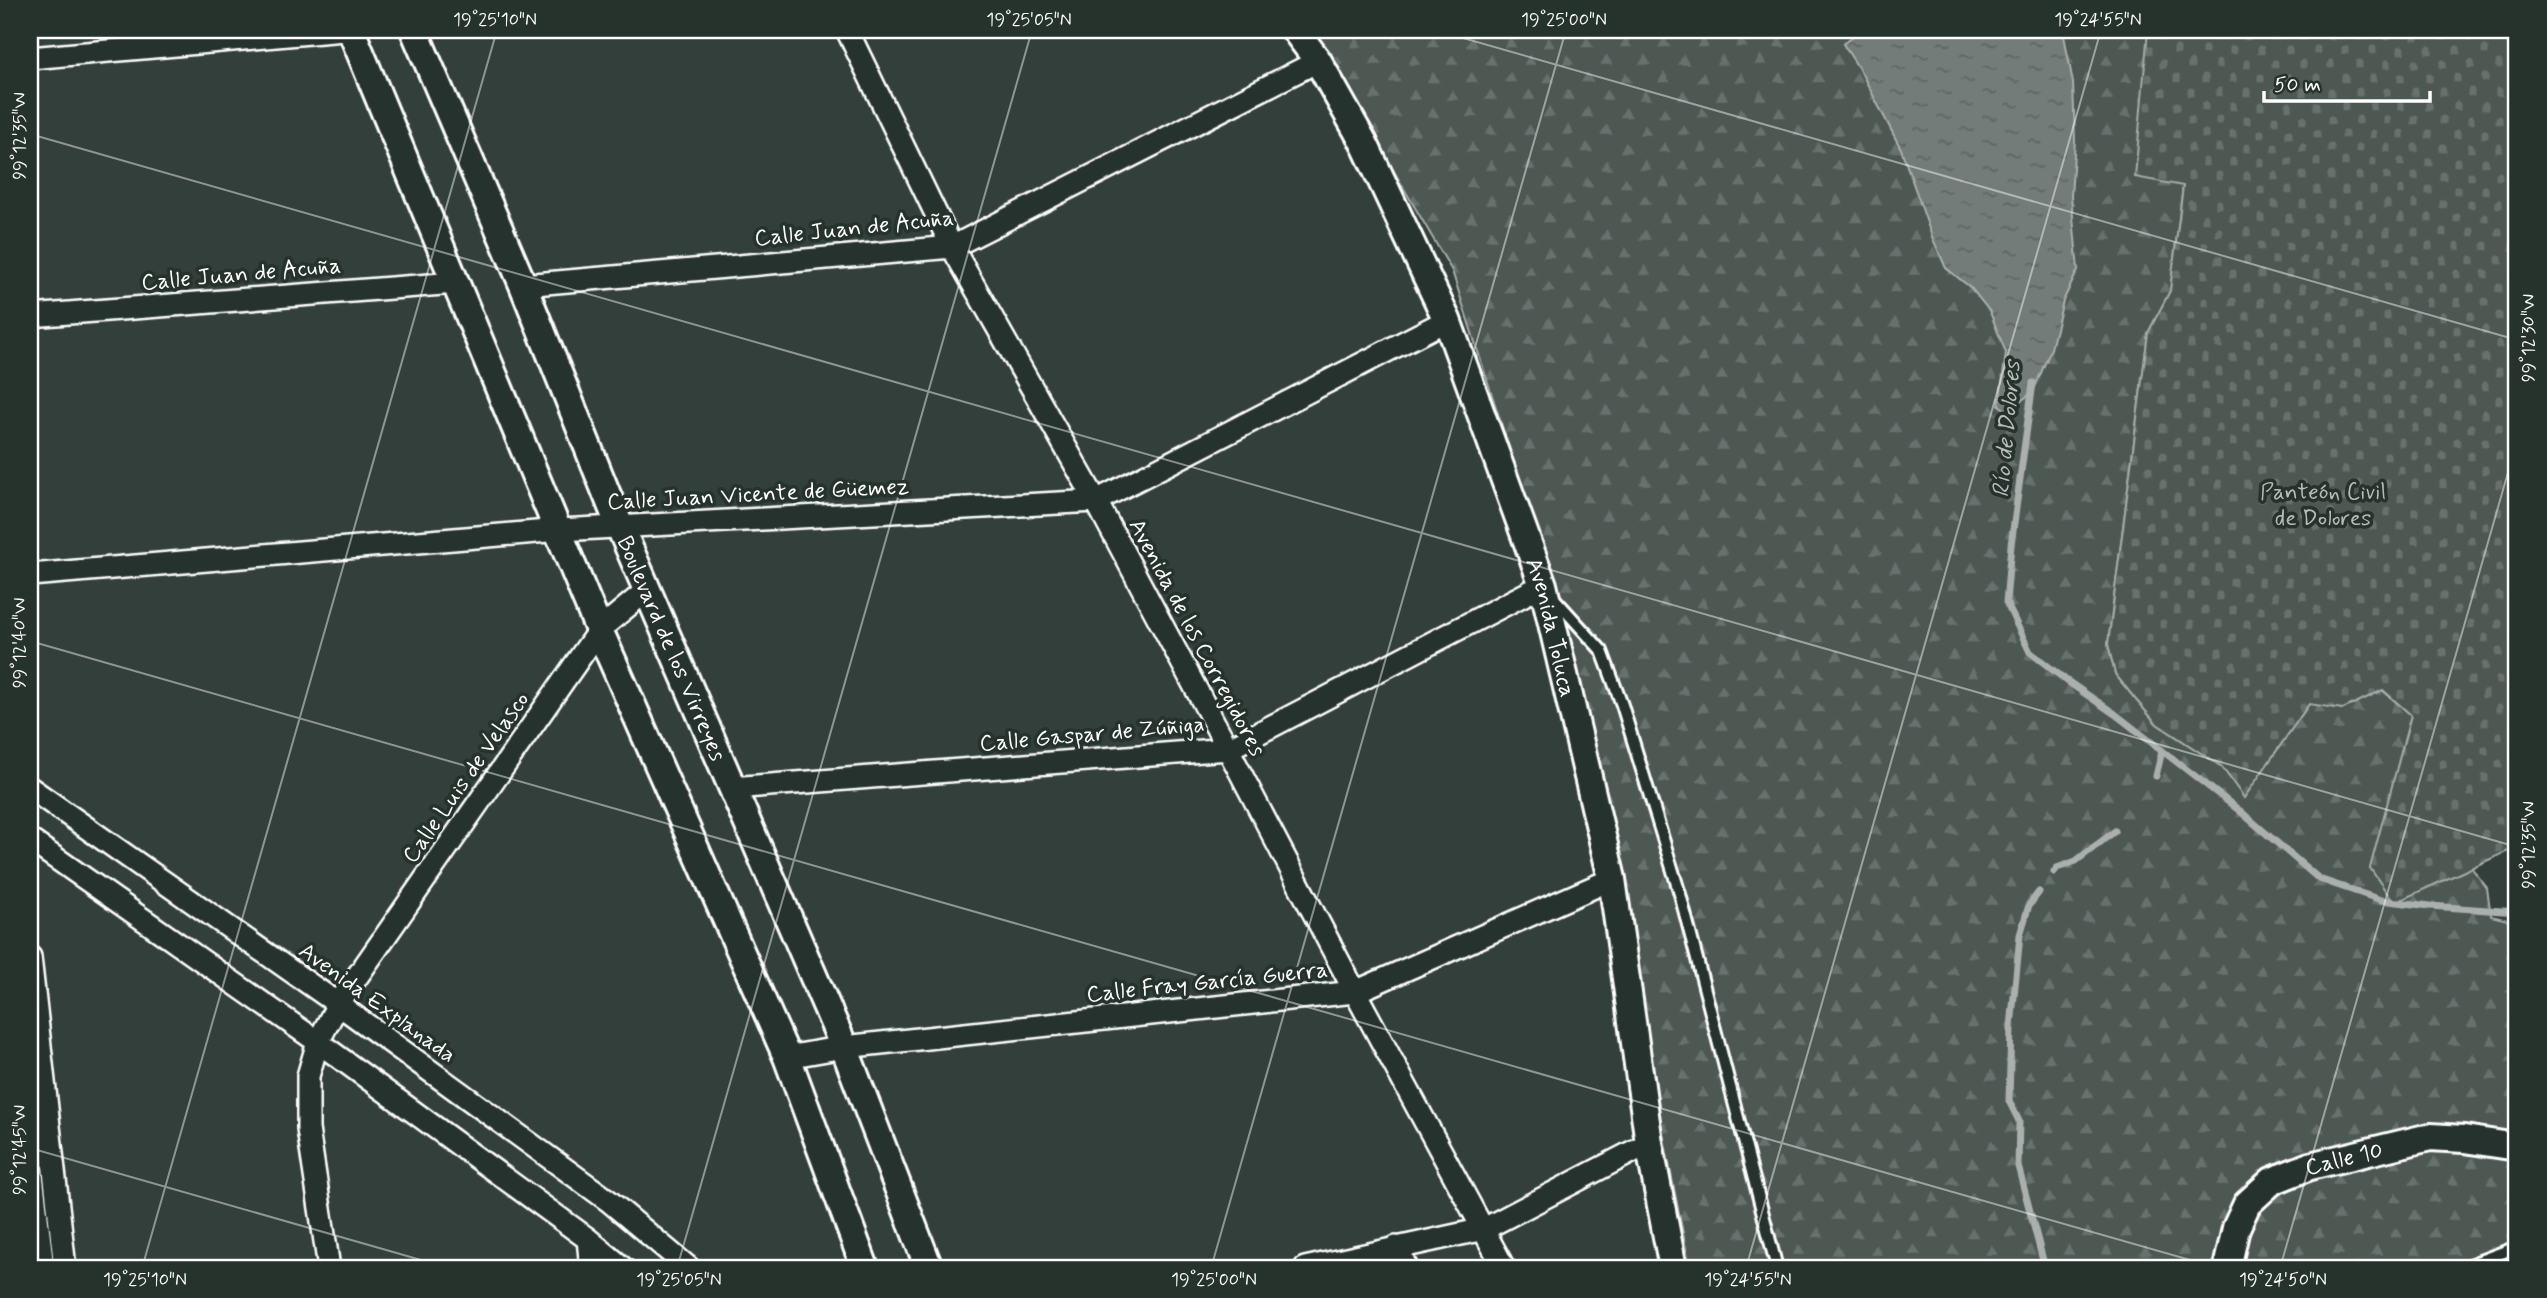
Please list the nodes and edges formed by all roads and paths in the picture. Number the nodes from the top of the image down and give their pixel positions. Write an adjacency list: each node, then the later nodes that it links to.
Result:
1 (344, 30): 6 (street)
2 (351, 30): 9 (street)
3 (414, 30): 10 (street, Boulevard de los Virreyes)
4 (847, 30): 8 (street, Avenida de los Corregidores)
5 (1295, 30): 7 (street, Avenida Toluca)
6 (30, 58)
7 (1318, 61): 8 (street, Calle Juan de Acuña); 12 (street, Avenida Toluca)
8 (952, 247): 10 (street, Calle Juan de Acuña); 13 (street, Avenida de los Corregidores)
9 (456, 283): 11 (street, Calle Juan de Acuña); 15 (street)
10 (523, 285): 14 (street, Boulevard de los Virreyes)
11 (30, 316)
12 (1447, 320): 13 (street, Calle Juan Vicente de Güemez); 17 (street, Avenida Toluca)
13 (1096, 502): 14 (street, Calle Juan Vicente de Güemez); 20 (street, Avenida de los Corregidores)
14 (620, 527): 15 (street, Calle Juan Vicente de Güemez); 18 (street, Boulevard de los Virreyes)
15 (560, 530): 16 (street, Calle Juan Vicente de Güemez); 19 (street)
16 (30, 575)
17 (1543, 585): 20 (street, Calle Gaspar de Zúñiga); 24 (street, Avenida Toluca); 50 (lane)
18 (647, 590): 19 (street, Calle Luis de Velasco); 22 (street, Boulevard de los Virreyes)
19 (600, 630): 27 (street, Calle Luis de Velasco); 30 (street)
20 (1228, 749): 22 (street, Calle Gaspar de Zúñiga); 26 (street, Avenida de los Corregidores)
21 (30, 788): 27 (street, Avenida Explanada)
22 (732, 788): 29 (street, Boulevard de los Virreyes)
23 (30, 840): 28 (street)
24 (1612, 879): 26 (street, Calle Fray García Guerra); 31 (street, Avenida Toluca)
25 (30, 957): 39 (street)
26 (1354, 992): 29 (street, Calle Fray García Guerra); 34 (street, Avenida de los Corregidores)
27 (338, 1004): 28 (street, Calle Luis de Velasco); 43 (street, Avenida Explanada)
28 (318, 1042): 35 (street); 40 (street, Calle Luis de Velasco)
29 (844, 1047): 30 (street, Calle Fray García Guerra); 45 (street, Boulevard de los Virreyes)
30 (787, 1057): 44 (street)
31 (1649, 1143): 34 (street); 49 (street, Avenida Toluca)
32 (2517, 1147): 51 (street, Calle 10)
33 (30, 1158): 38 (street)
34 (1484, 1229): 36 (street); 48 (street, Avenida de los Corregidores)
35 (588, 1238): 41 (street); 42 (street)
36 (1396, 1247): 46 (street); 47 (street)
37 (2517, 1247): 52 (lane)
38 (43, 1268)
39 (65, 1268)
40 (329, 1268)
41 (591, 1268)
42 (623, 1268)
43 (689, 1268)
44 (865, 1268)
45 (929, 1268)
46 (1305, 1268)
47 (1407, 1268)
48 (1504, 1268)
49 (1673, 1268)
50 (1777, 1268)
51 (2227, 1268)
52 (2461, 1268)

